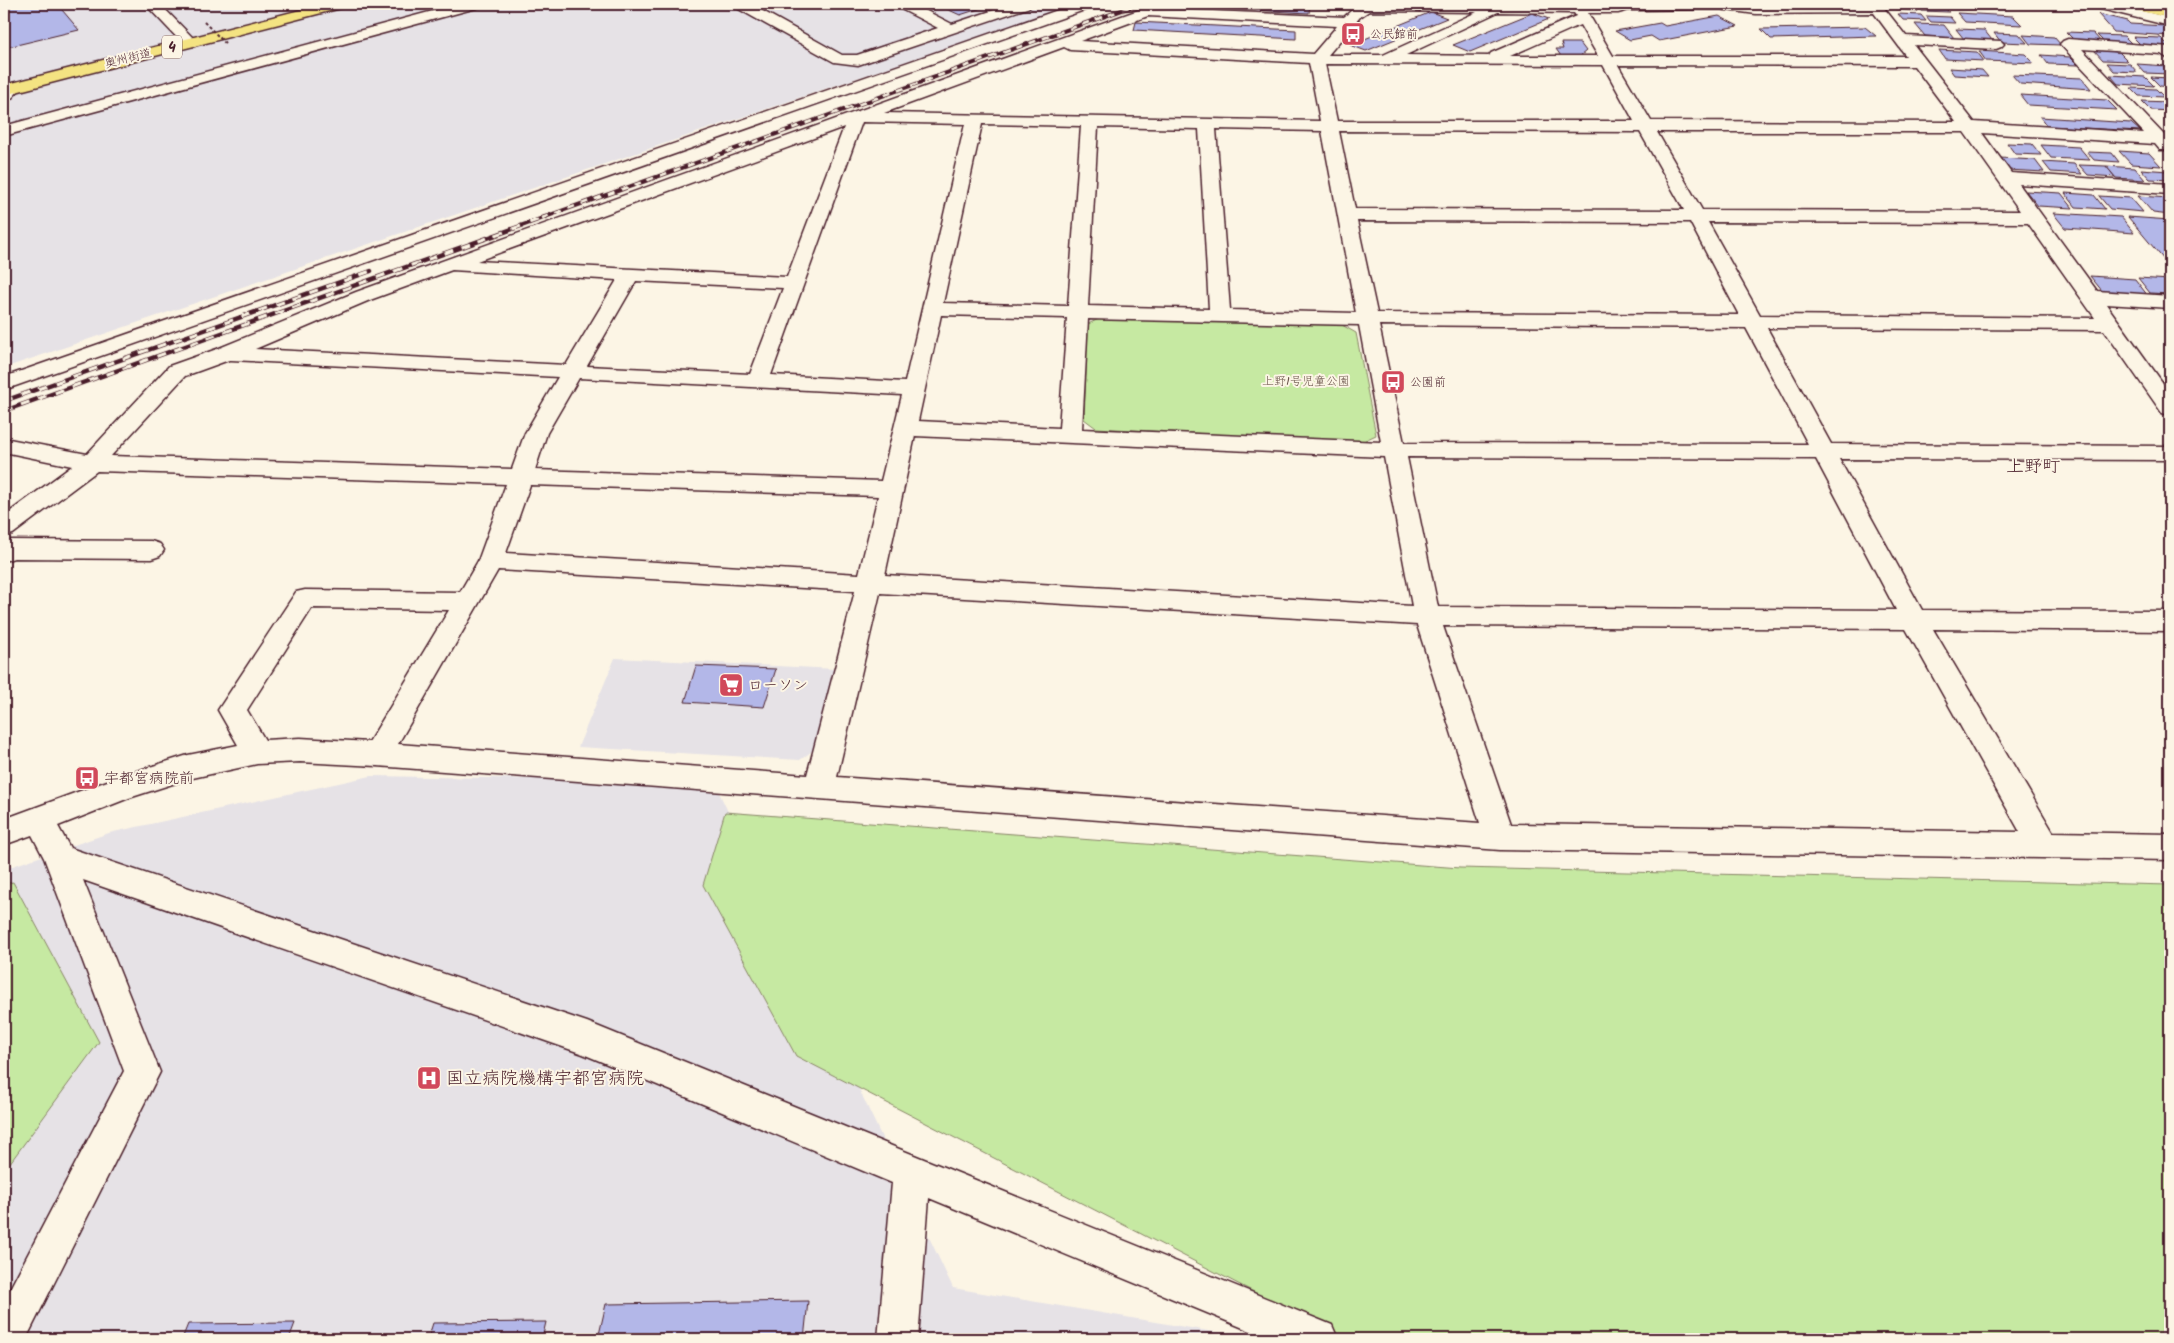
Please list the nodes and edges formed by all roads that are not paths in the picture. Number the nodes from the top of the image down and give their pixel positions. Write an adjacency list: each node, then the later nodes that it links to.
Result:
1 (152, 4): 27 (street)
2 (305, 4): 27 (highway, 奥州街道 / 4)
3 (340, 4): 27 (highway, 奥州街道 / 4)
4 (475, 4): 45 (street)
5 (740, 4): 25 (street)
6 (902, 4): 25 (street)
7 (1025, 4): 25 (street)
8 (1088, 4): 66 (street)
9 (1168, 4): 19 (street)
10 (2098, 4): 23 (street)
11 (2129, 4): 20 (highway)
12 (2154, 4): 17 (highway)
13 (1694, 5): 16 (street); 21 (street); 22 (street)
14 (1415, 6): 15 (street); 18 (street); 24 (street)
15 (1500, 7): 21 (street); 33 (street)
16 (1876, 7): 28 (street)
17 (2170, 8)
18 (1357, 9): 19 (street); 31 (street)
19 (1147, 12): 26 (street)
20 (2170, 14)
21 (1587, 17): 34 (street); 35 (street)
22 (1646, 20)
23 (2170, 22)
24 (1385, 23)
25 (951, 29)
26 (1085, 35): 30 (street); 31 (street)
27 (186, 39): 37 (highway, 奥州街道 / 4)
28 (1901, 40): 29 (street); 36 (street)
29 (1996, 44)
30 (1058, 45): 31 (street); 38 (street)
31 (1321, 55): 33 (street); 42 (street)
32 (2170, 56): 46 (street)
33 (1382, 60): 34 (street)
34 (1485, 60): 35 (street)
35 (1608, 61): 36 (street); 43 (street)
36 (1917, 61): 44 (street)
37 (6, 89)
38 (856, 118): 39 (street); 52 (street); 54 (street)
39 (975, 119): 40 (street); 57 (street)
40 (1090, 121): 41 (street); 58 (street)
41 (1207, 124): 42 (street); 59 (street)
42 (1330, 126): 43 (street); 49 (street)
43 (1644, 126): 44 (street); 50 (street)
44 (1968, 127): 46 (street); 47 (street)
45 (4, 131)
46 (2167, 143)
47 (2005, 178): 48 (street); 51 (street)
48 (2170, 190)
49 (1348, 215): 50 (street); 60 (street)
50 (1696, 216): 51 (street); 61 (street)
51 (2033, 217): 55 (street)
52 (447, 266): 53 (street); 63 (street)
53 (630, 275): 54 (street); 64 (street)
54 (796, 283): 65 (street)
55 (2090, 296): 56 (street); 62 (street)
56 (2170, 302)
57 (932, 309): 58 (street); 67 (street)
58 (1077, 312): 59 (street); 70 (street)
59 (1220, 316): 60 (street)
60 (1368, 319): 61 (street); 72 (street)
61 (1753, 322): 62 (street); 73 (street)
62 (2110, 324): 68 (street)
63 (225, 354): 64 (street); 75 (street)
64 (573, 372): 65 (street); 76 (street)
65 (758, 382): 67 (street)
66 (4, 384)
67 (913, 389): 69 (street)
68 (2170, 408)
69 (905, 428): 70 (street); 77 (street)
70 (1070, 434): 72 (street)
71 (4, 445): 75 (street)
72 (1392, 450): 73 (street); 84 (street)
73 (1825, 453): 74 (street); 85 (street)
74 (2170, 453)
75 (92, 463): 76 (street); 78 (street)
76 (521, 476): 77 (street); 81 (street)
77 (891, 489): 82 (street)
78 (4, 528)
79 (151, 550): 80 (street)
80 (4, 552)
81 (491, 561): 82 (street); 83 (street)
82 (870, 583): 84 (street); 89 (street)
83 (469, 601): 87 (street); 88 (street)
84 (1427, 616): 85 (street); 92 (street)
85 (1914, 619): 86 (street); 93 (street)
86 (2170, 621)
87 (257, 752): 88 (street); 90 (street)
88 (377, 754): 89 (street)
89 (819, 788): 92 (street)
90 (40, 820): 91 (street); 95 (street)
91 (4, 832)
92 (1500, 838): 93 (street)
93 (2044, 845): 94 (street)
94 (2170, 847)
95 (59, 858): 96 (street); 97 (street)
96 (912, 1173): 98 (street); 99 (street)
97 (5, 1339)
98 (898, 1339)
99 (1318, 1339)

